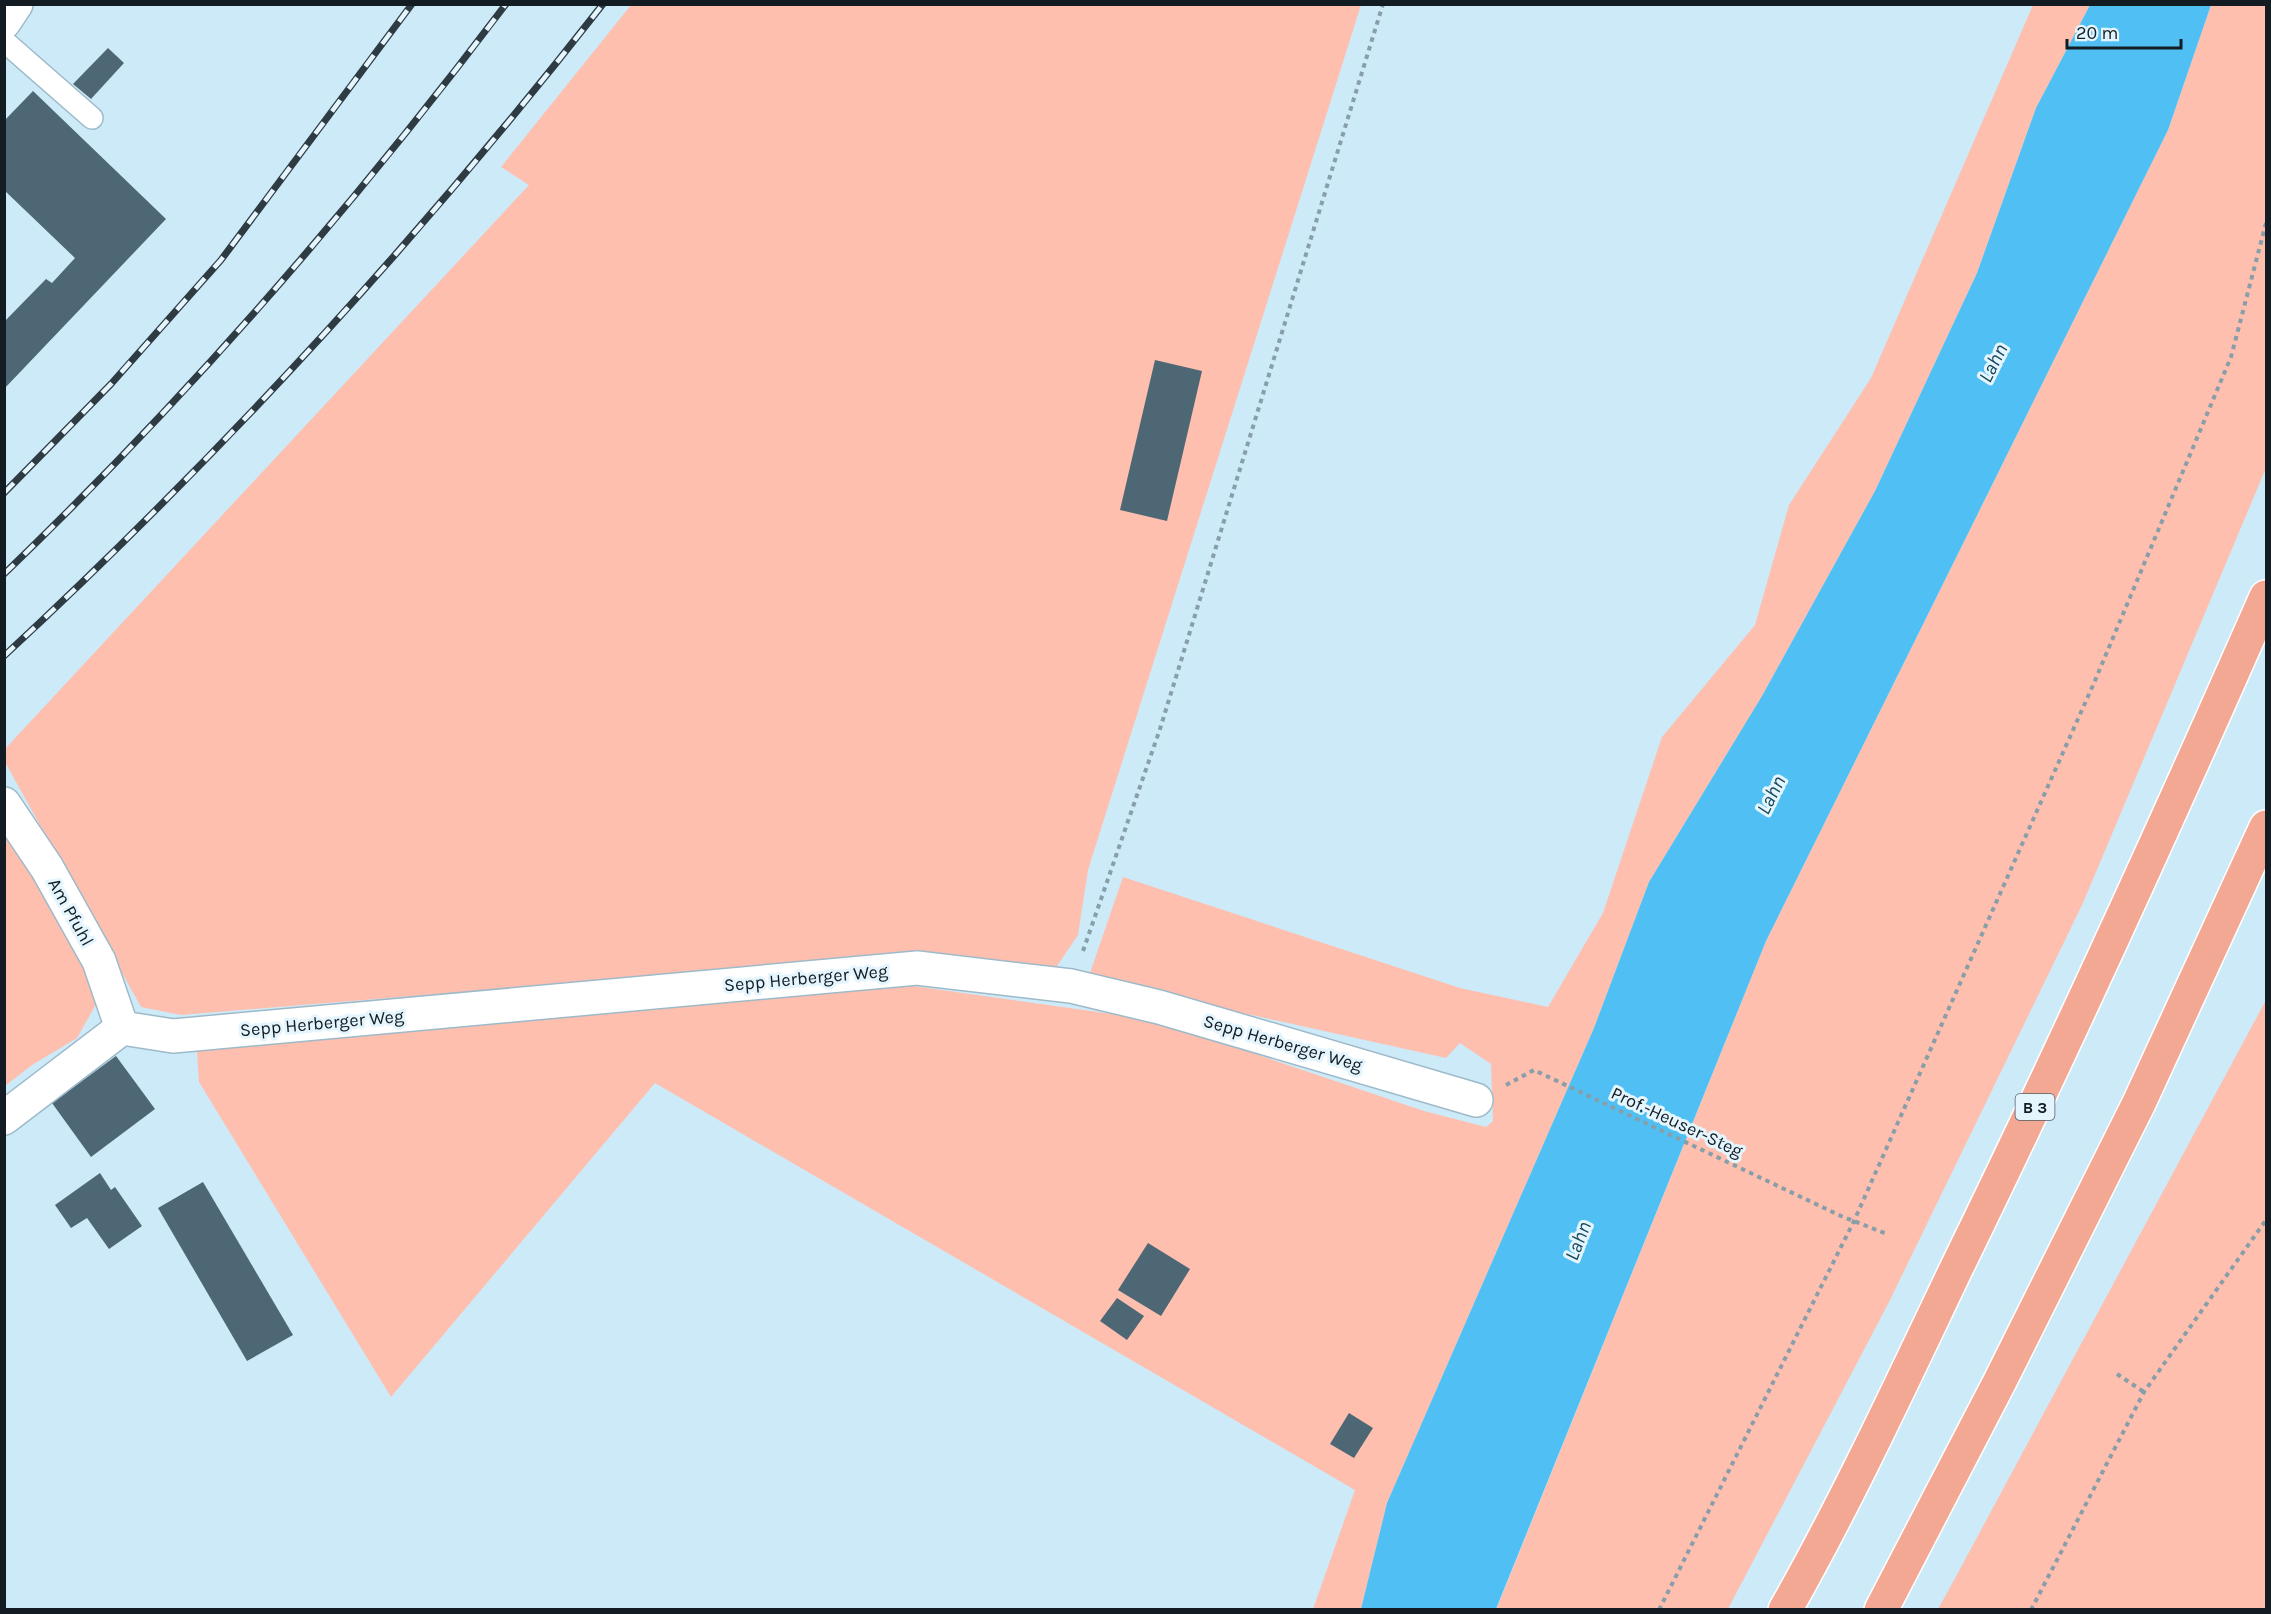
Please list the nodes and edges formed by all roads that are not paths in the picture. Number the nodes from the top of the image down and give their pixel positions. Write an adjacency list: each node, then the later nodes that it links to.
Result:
1 (16, 4): 2 (street)
2 (4, 22)
3 (4, 41): 4 (lane)
4 (92, 118)
5 (2266, 597): 11 (highway, B 3)
6 (4, 804): 8 (street, Am Pfuhl)
7 (2266, 827): 12 (highway)
8 (122, 1028): 9 (street, Sepp Herberger Weg); 10 (street)
9 (1476, 1100)
10 (4, 1118)
11 (1785, 1610)
12 (1881, 1610)

